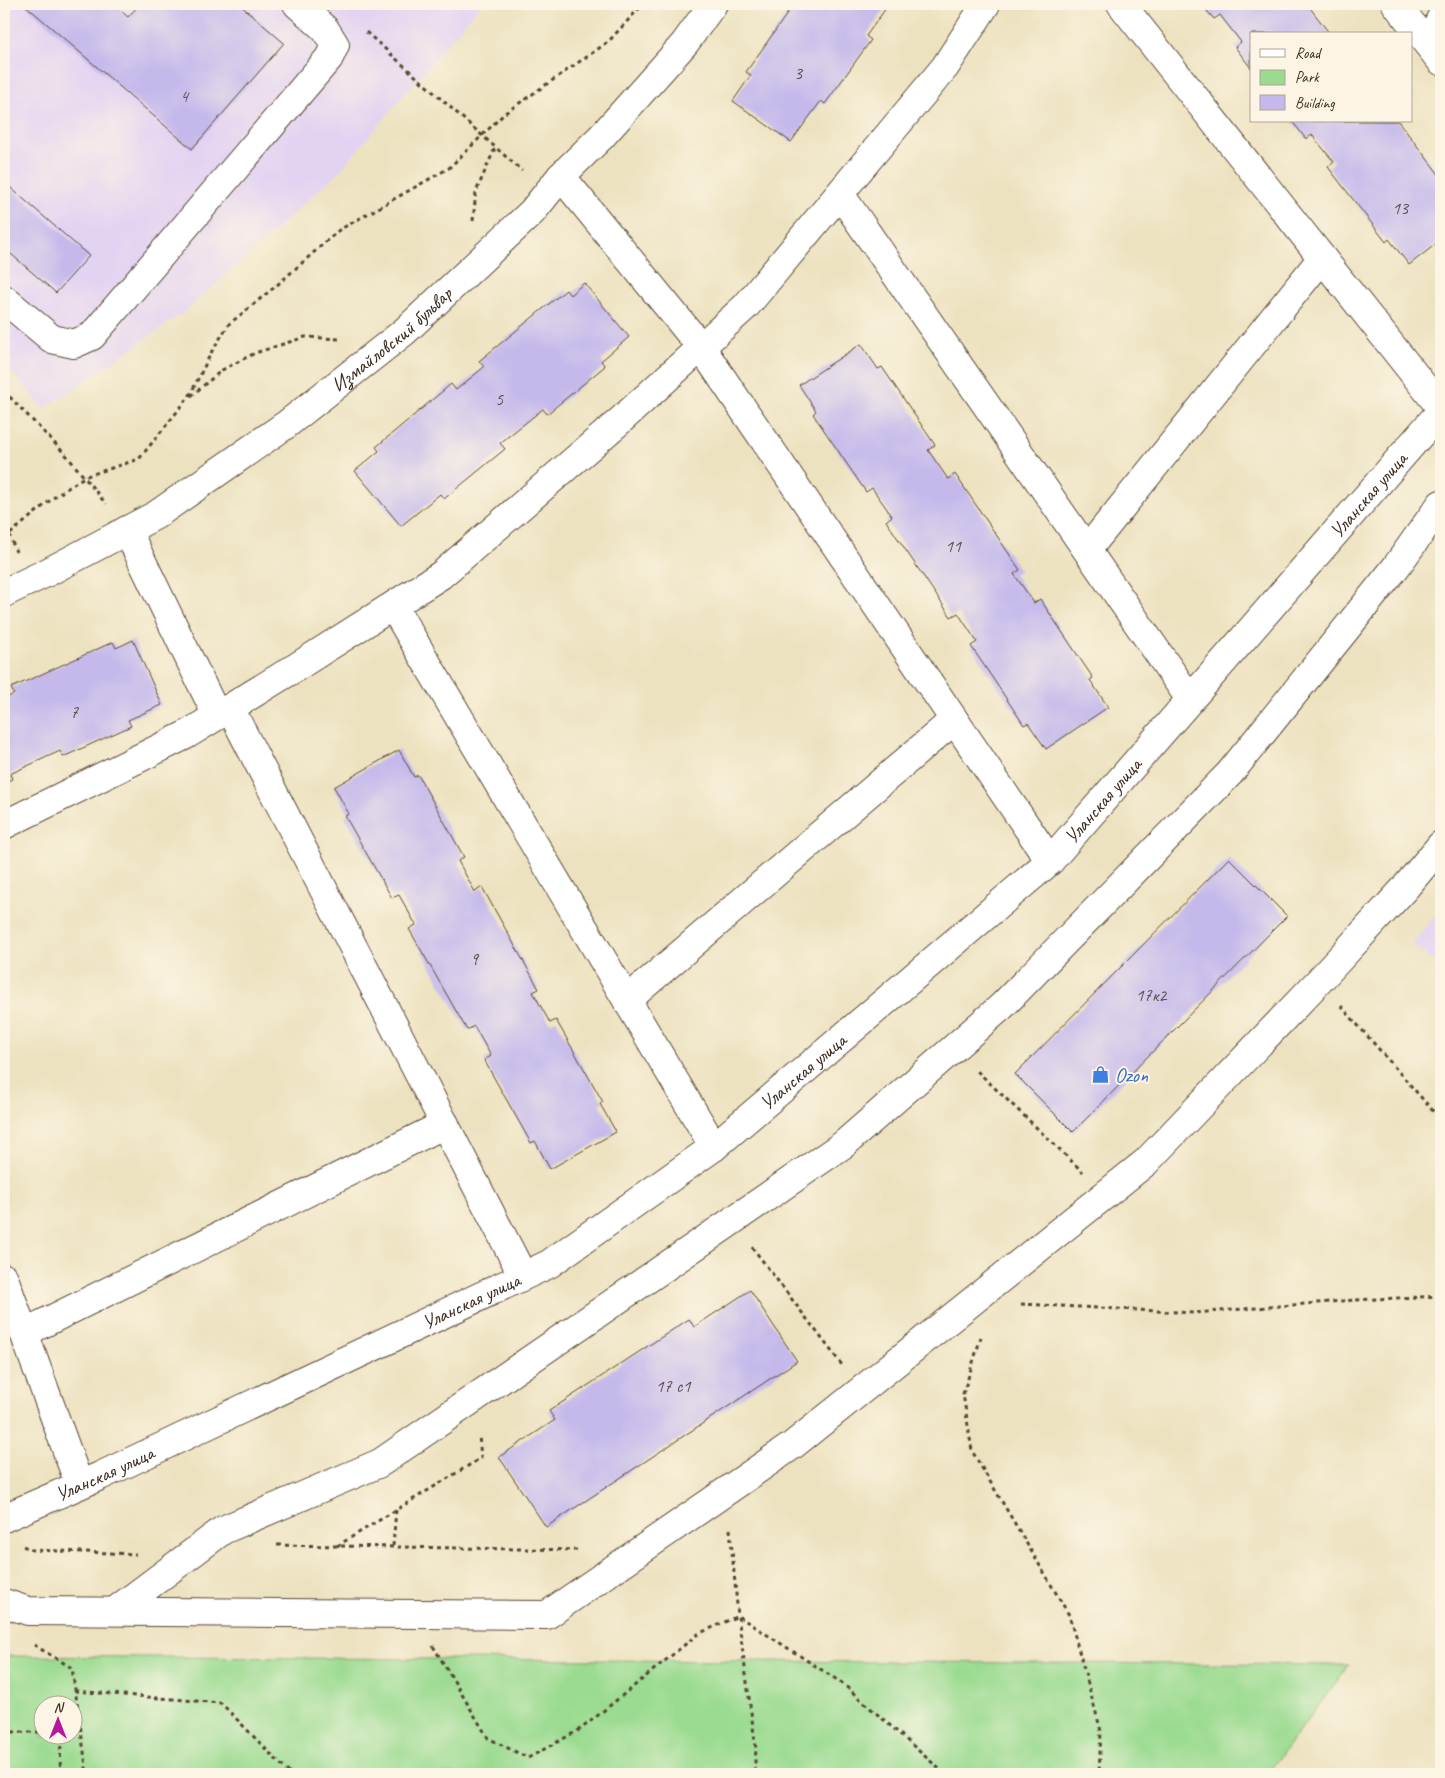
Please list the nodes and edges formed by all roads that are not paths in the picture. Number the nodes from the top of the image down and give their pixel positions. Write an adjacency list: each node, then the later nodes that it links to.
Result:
1 (297, 4): 11 (street)
2 (713, 4): 8 (street, Измайловский бульвар)
3 (986, 4): 9 (street)
4 (1121, 4): 10 (street)
5 (1396, 4): 7 (street)
6 (1441, 18): 7 (street)
7 (1434, 52)
8 (554, 184): 12 (street); 15 (street, Измайловский бульвар)
9 (840, 194): 12 (street); 16 (street)
10 (1322, 258): 13 (street); 16 (street)
11 (4, 299)
12 (702, 347): 18 (street); 21 (street)
13 (1441, 410): 19 (street, Уланская улица)
14 (1441, 504): 34 (street)
15 (127, 530): 17 (street, Измайловский бульвар); 20 (street)
16 (1087, 550): 19 (street)
17 (4, 593)
18 (393, 606): 20 (street); 25 (street)
19 (1190, 699): 24 (street, Уланская улица)
20 (223, 712): 22 (street); 26 (street)
21 (954, 720): 24 (street); 25 (street)
22 (4, 825)
23 (1441, 845): 34 (street)
24 (1050, 861): 27 (street, Уланская улица)
25 (627, 1000): 27 (street)
26 (445, 1124): 28 (street); 30 (street)
27 (714, 1147): 28 (street, Уланская улица)
28 (523, 1276): 31 (street, Уланская улица)
29 (4, 1278): 30 (street)
30 (24, 1333): 31 (street)
31 (79, 1484): 32 (street, Уланская улица)
32 (4, 1518)
33 (4, 1603): 34 (street)
34 (115, 1611)

